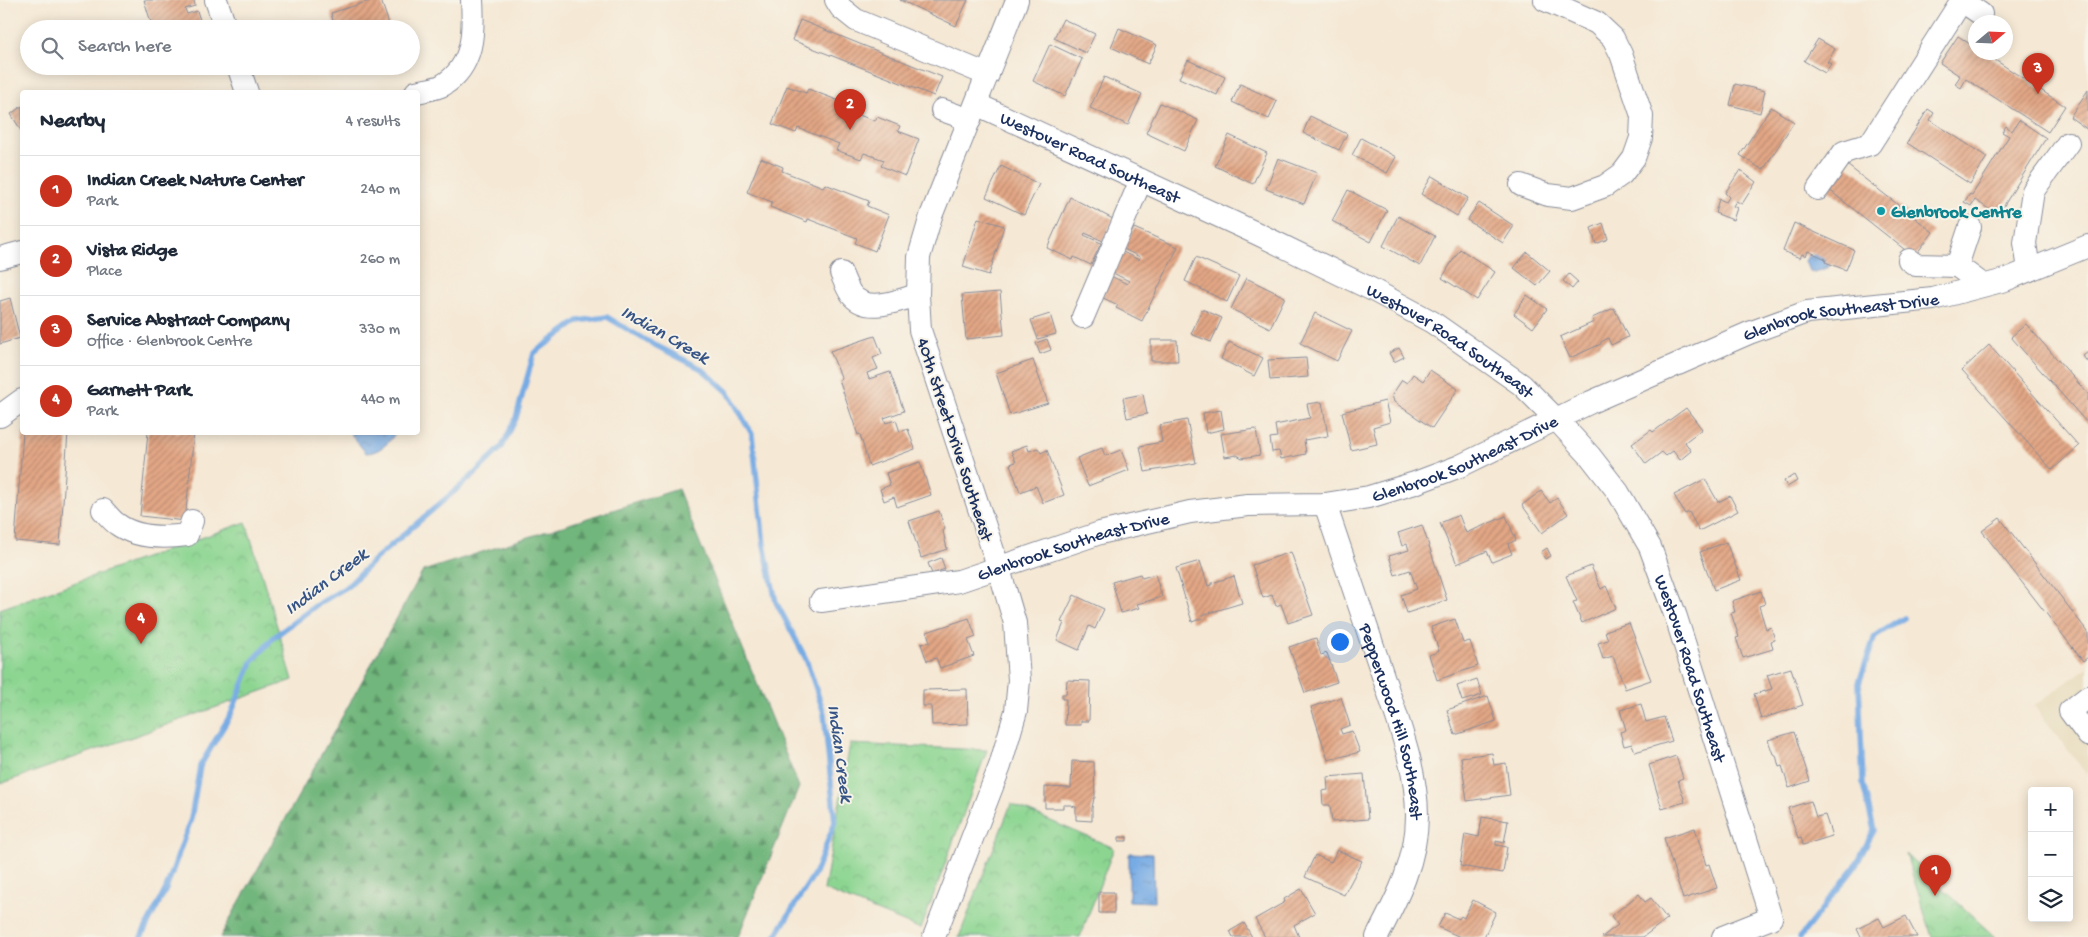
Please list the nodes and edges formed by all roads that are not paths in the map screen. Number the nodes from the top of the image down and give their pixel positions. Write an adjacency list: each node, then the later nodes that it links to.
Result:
1 (216, 0): 9 (street)
2 (472, 0): 13 (street)
3 (836, 0): 11 (street)
4 (1017, 0): 11 (street, 40th Street Drive Southeast)
5 (1545, 0): 7 (street)
6 (1962, 0): 8 (street); 19 (street)
7 (1591, 10): 18 (street)
8 (1981, 14)
9 (223, 20)
10 (241, 75): 12 (street)
11 (988, 75): 15 (street, 40th Street Drive Southeast)
12 (246, 90)
13 (420, 91)
14 (942, 110): 15 (street, Westover Road Southeast)
15 (973, 112): 17 (street, Westover Road Southeast); 29 (street, 40th Street Drive Southeast)
16 (2068, 143): 26 (street)
17 (1141, 180): 30 (street); 33 (street, Westover Road Southeast)
18 (1521, 185)
19 (1818, 189)
20 (1970, 227): 25 (street)
21 (2088, 246): 26 (street, Glenbrook Southeast Drive)
22 (20, 253): 23 (street)
23 (0, 258)
24 (1909, 260): 25 (street)
25 (1958, 266): 28 (street)
26 (2029, 270): 28 (street, Glenbrook Southeast Drive)
27 (841, 273): 29 (street)
28 (1983, 285): 33 (street, Glenbrook Southeast Drive)
29 (918, 295): 37 (street, 40th Street Drive Southeast)
30 (1083, 317)
31 (20, 401): 32 (street)
32 (0, 416)
33 (1556, 419): 34 (street, Glenbrook Southeast Drive); 43 (street, Westover Road Southeast)
34 (1325, 504): 37 (street, Glenbrook Southeast Drive); 42 (street, Pepperwood Hill Southeast)
35 (103, 510): 36 (street)
36 (192, 520)
37 (999, 568): 38 (street, Glenbrook Southeast Drive); 41 (street, 40th Street Drive Southeast)
38 (821, 601)
39 (2088, 697): 40 (street)
40 (2088, 734)
41 (934, 937)
42 (1377, 937)
43 (1723, 937)

